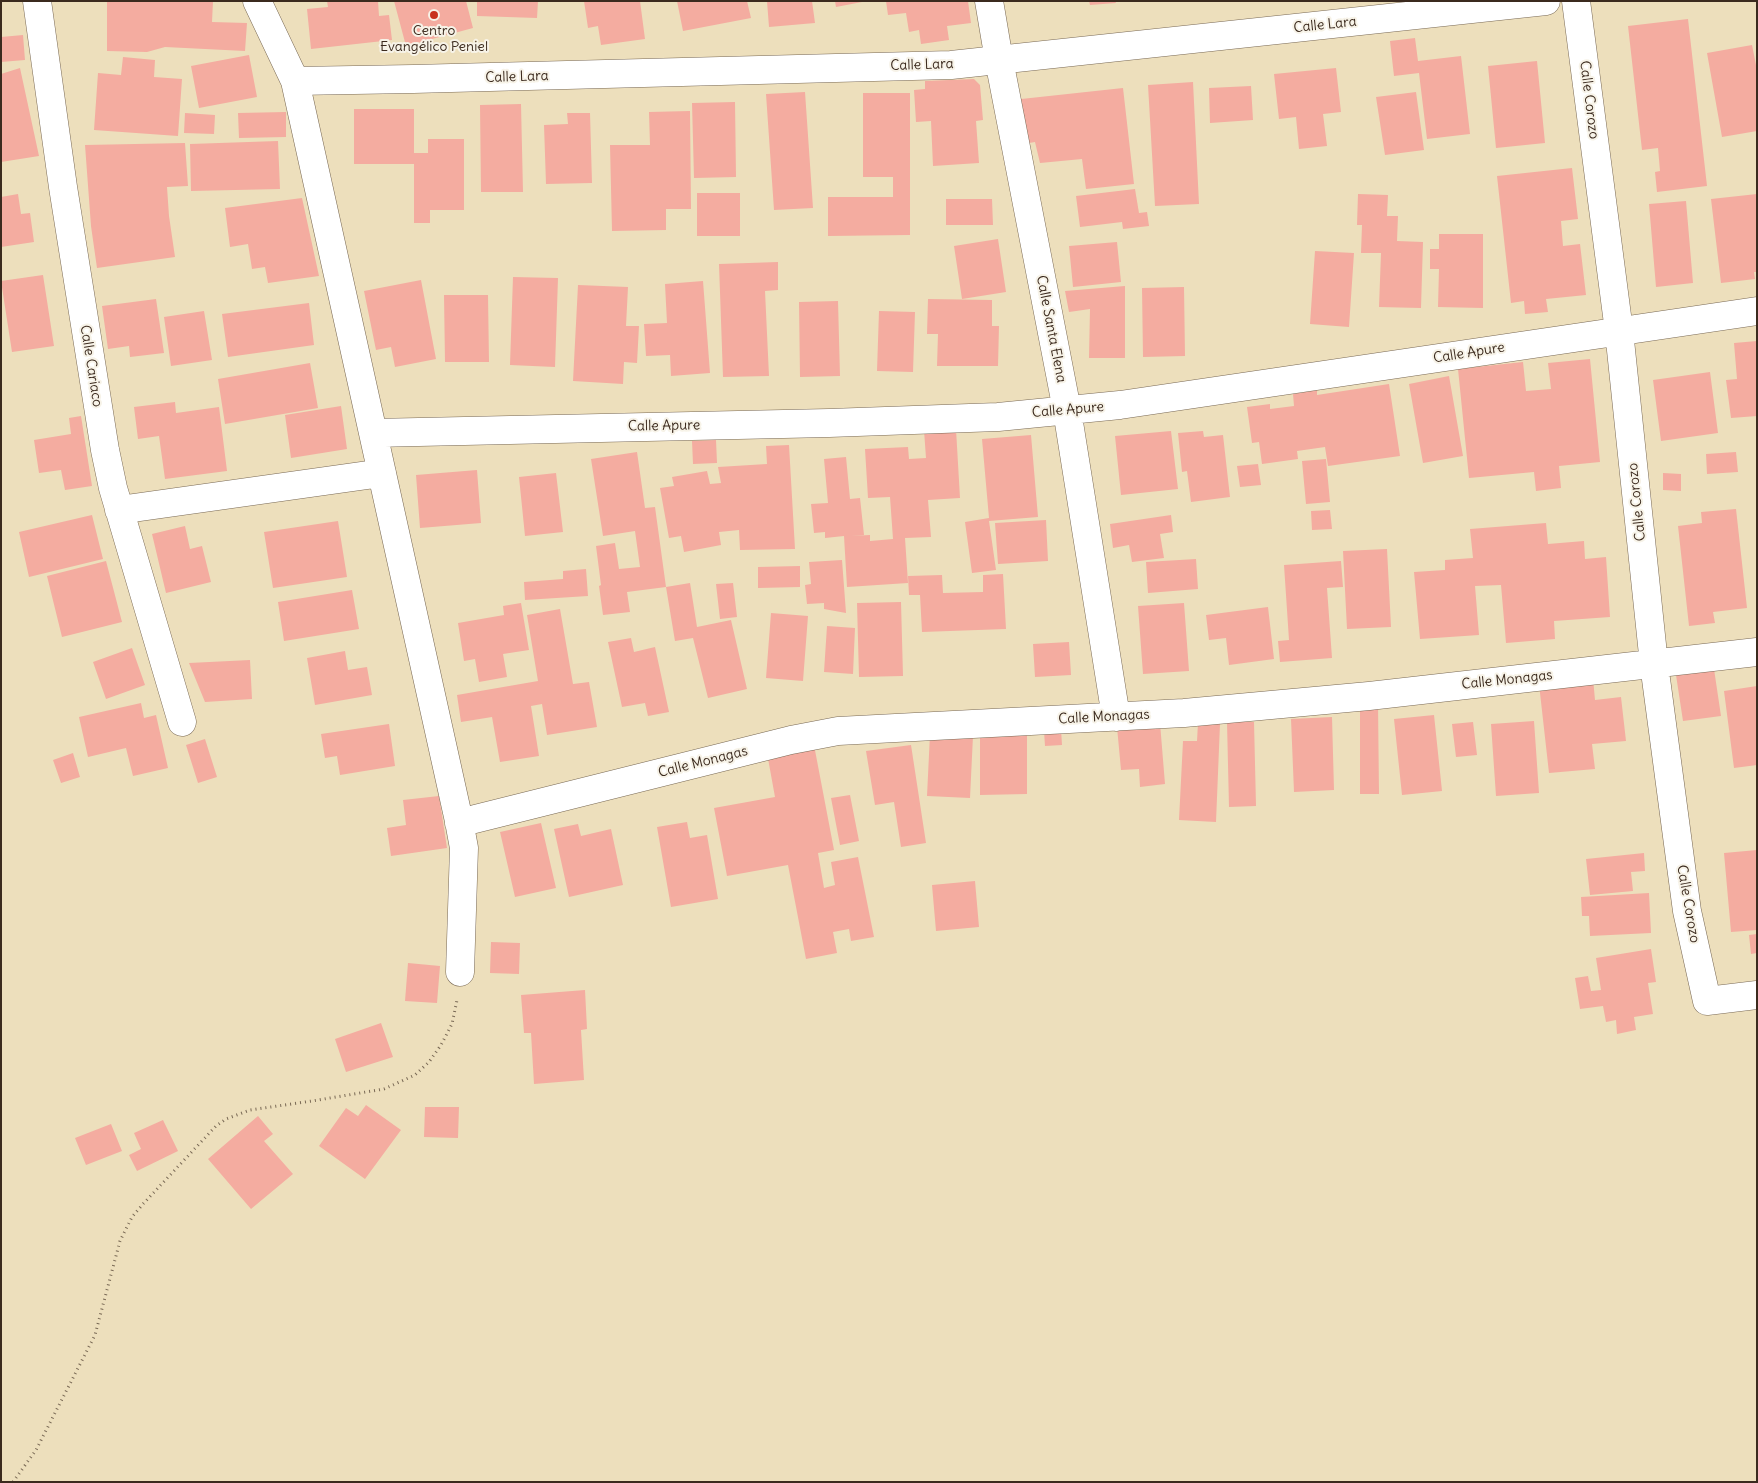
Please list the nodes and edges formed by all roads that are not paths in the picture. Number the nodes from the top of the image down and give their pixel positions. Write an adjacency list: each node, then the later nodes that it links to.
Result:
1 (37, 1): 13 (street, Calle Cariaco)
2 (257, 1): 7 (street)
3 (989, 1): 6 (street, Calle Santa Elena)
4 (1546, 1): 6 (street, Calle Lara)
5 (1576, 1): 9 (street, Calle Corozo)
6 (999, 60): 7 (street, Calle Lara); 10 (street, Calle Santa Elena)
7 (294, 81): 11 (street)
8 (1757, 311): 9 (street, Calle Apure)
9 (1619, 331): 10 (street, Calle Apure); 15 (street, Calle Corozo)
10 (1067, 410): 11 (street, Calle Apure); 16 (street, Calle Santa Elena)
11 (373, 433): 12 (street)
12 (382, 473): 13 (street); 18 (street)
13 (119, 510): 17 (street, Calle Cariaco)
14 (1757, 652): 15 (street, Calle Monagas)
15 (1654, 664): 16 (street, Calle Monagas); 20 (street, Calle Corozo)
16 (1116, 717): 18 (street, Calle Monagas)
17 (182, 722)
18 (459, 823): 19 (street)
19 (460, 972)
20 (1757, 995)

